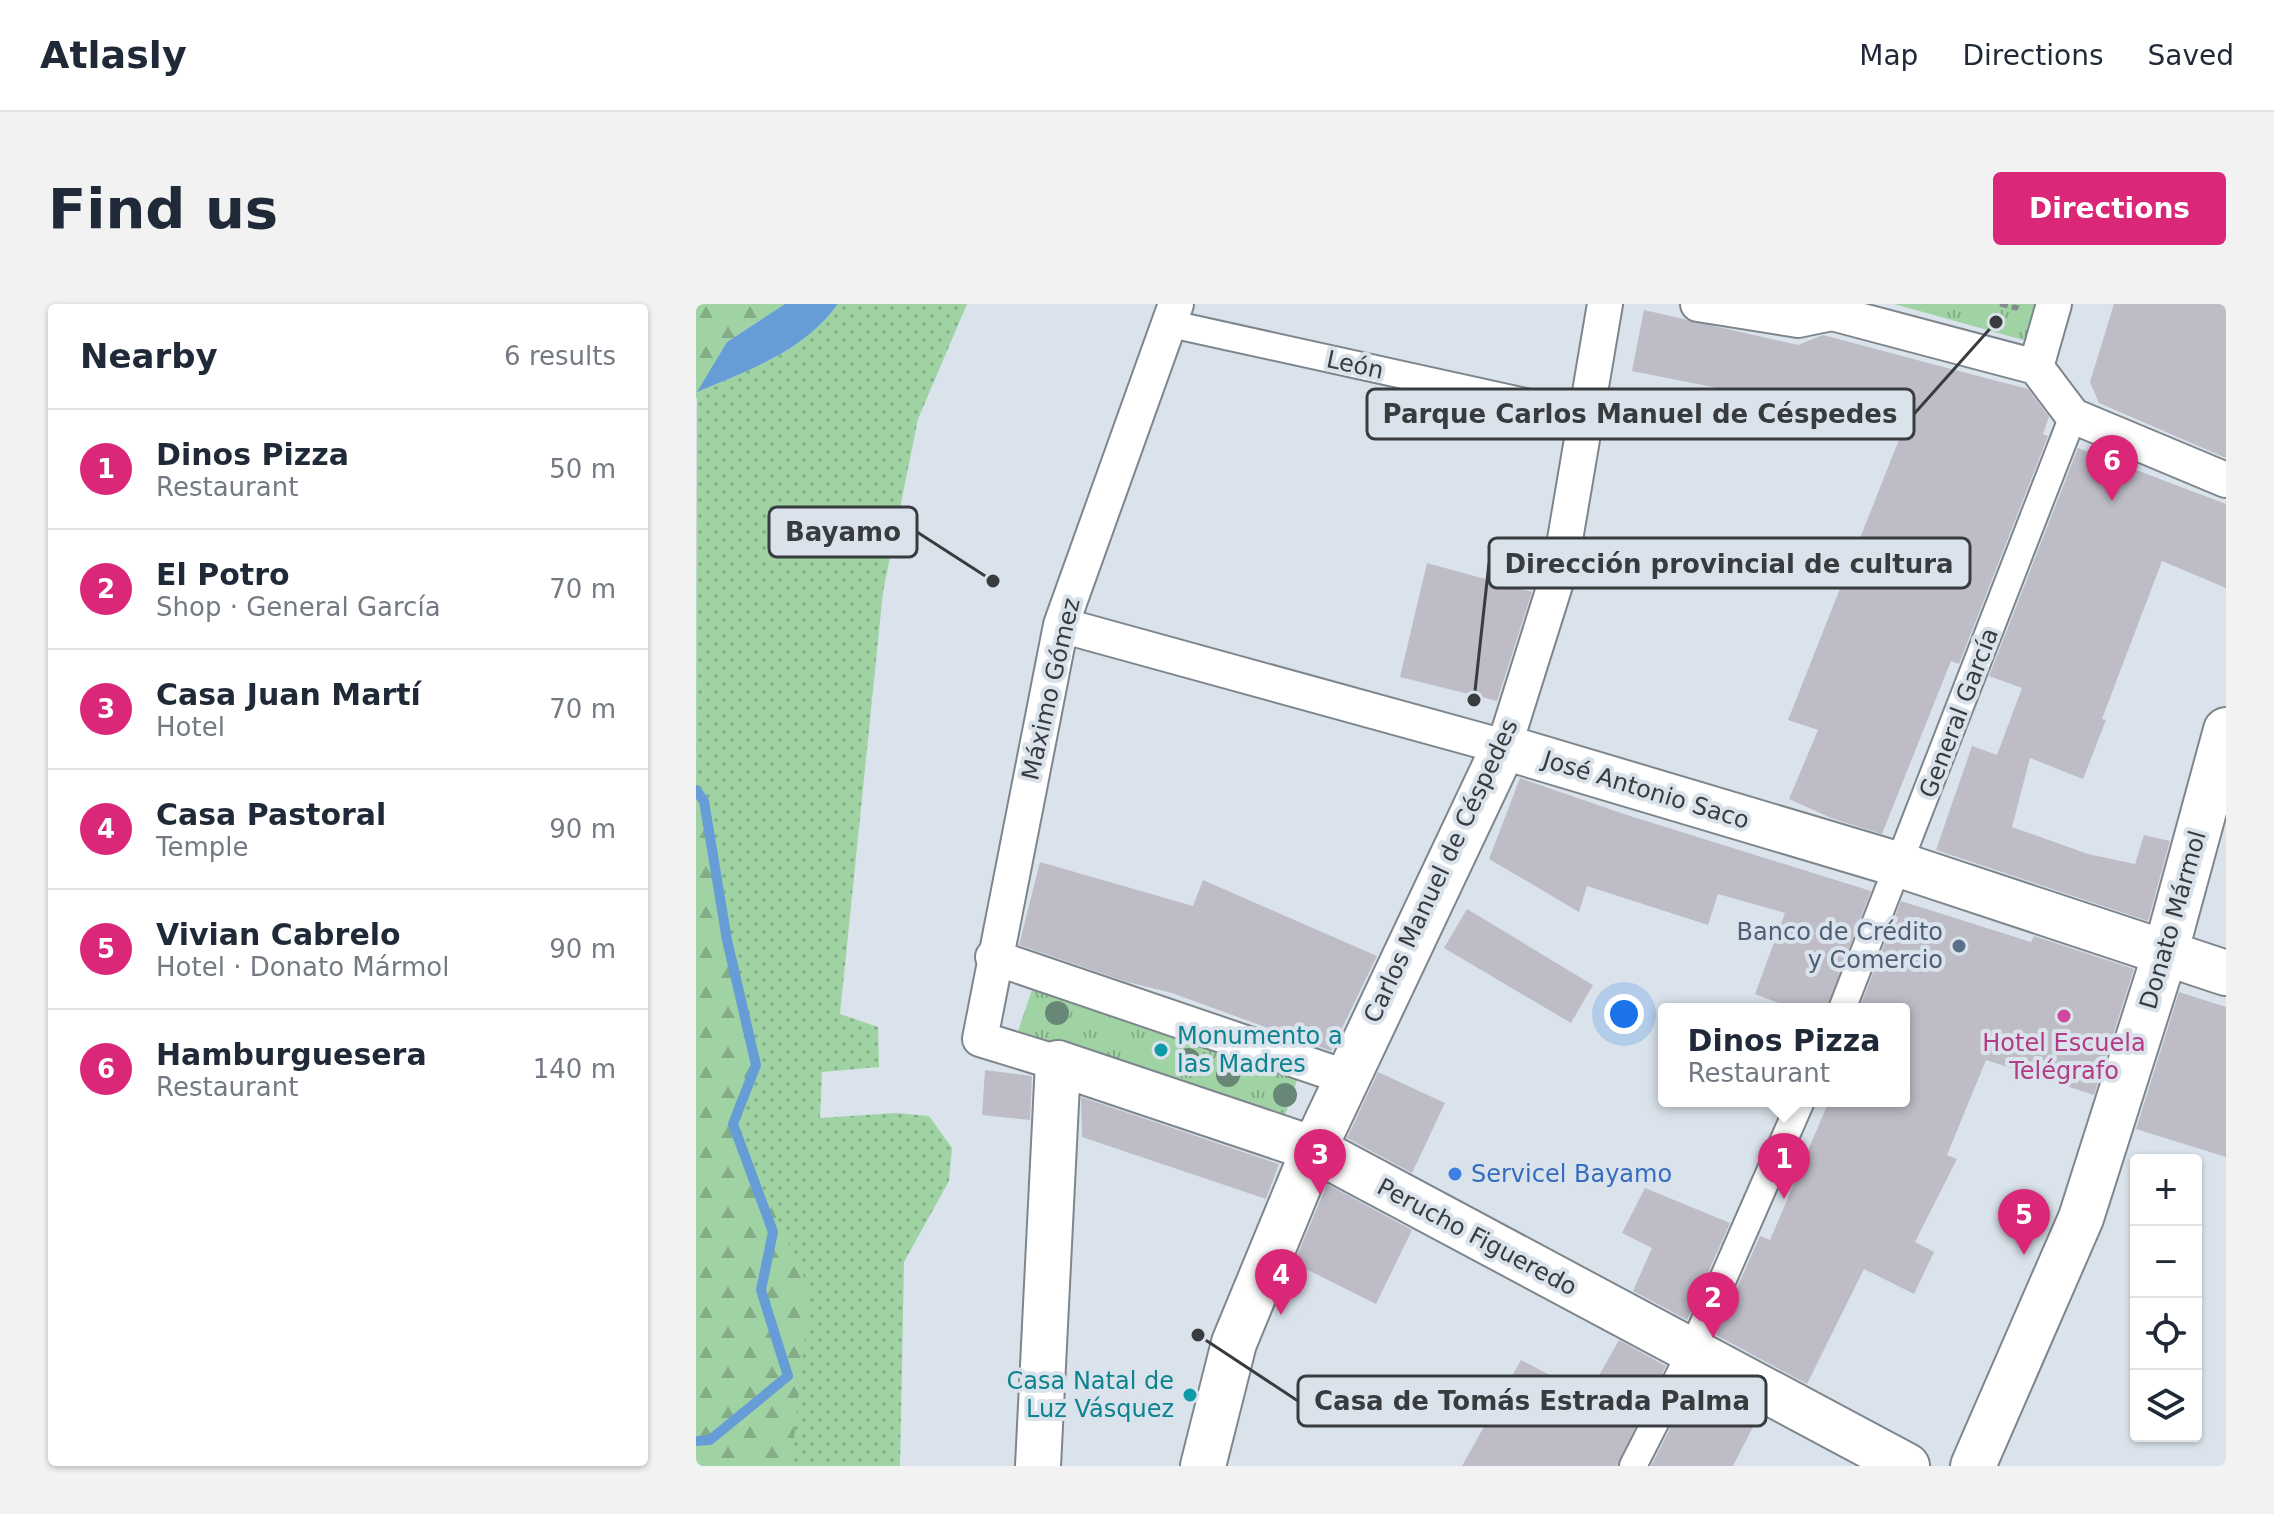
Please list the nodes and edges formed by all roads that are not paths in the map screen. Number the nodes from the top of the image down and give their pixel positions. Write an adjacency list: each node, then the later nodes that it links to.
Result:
1 (1605, 304): 7 (street, Carlos Manuel de Céspedes)
2 (1698, 304): 4 (street)
3 (2054, 304): 6 (street)
4 (1833, 309): 6 (street)
5 (1174, 314): 7 (street, León); 10 (street, Máximo Gómez)
6 (2036, 367): 8 (street)
7 (1585, 415): 12 (street, Carlos Manuel de Céspedes)
8 (2073, 416): 9 (street); 13 (street, General García)
9 (2226, 480)
10 (1061, 625): 12 (street, José Antonio Saco); 15 (street, Máximo Gómez)
11 (2226, 730): 14 (main road, Donato Mármol)
12 (1504, 747): 13 (main road, José Antonio Saco); 20 (main road, Carlos Manuel de Céspedes)
13 (1900, 865): 14 (main road, José Antonio Saco); 17 (street, General García)
14 (2165, 954): 16 (main road, José Antonio Saco); 28 (main road, Donato Mármol)
15 (993, 957): 18 (street, Máximo Gómez); 20 (street)
16 (2226, 973)
17 (1844, 1003)
18 (980, 1039): 19 (street, Perucho Figueredo)
19 (1058, 1063): 22 (main road, Perucho Figueredo); 24 (main road)
20 (1345, 1077): 22 (main road, Carlos Manuel de Céspedes)
21 (1798, 1107): 23 (street)
22 (1314, 1149): 23 (main road, Perucho Figueredo); 25 (main road, Carlos Manuel de Céspedes)
23 (1691, 1352): 26 (street); 27 (main road, Perucho Figueredo)
24 (1038, 1466)
25 (1203, 1466)
26 (1633, 1466)
27 (1907, 1466)
28 (1973, 1466)

